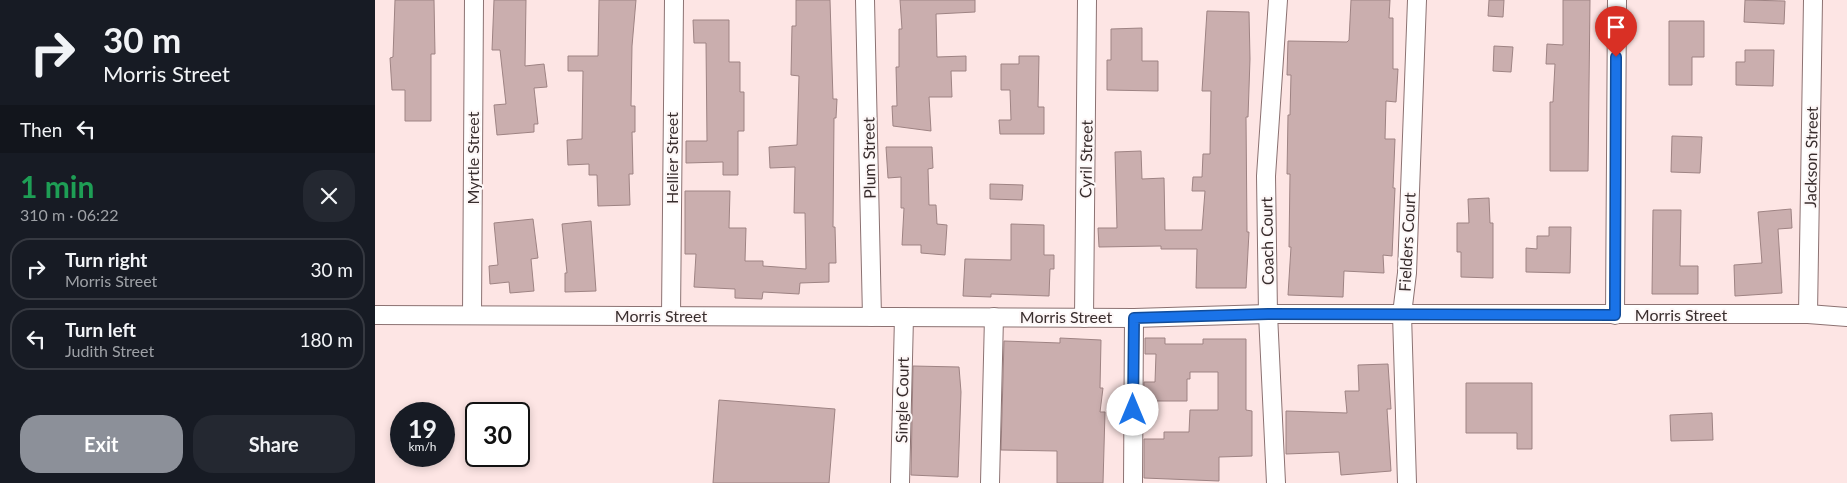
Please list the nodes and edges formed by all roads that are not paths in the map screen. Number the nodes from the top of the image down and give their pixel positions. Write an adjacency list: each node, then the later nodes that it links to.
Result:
1 (474, 0): 13 (street, Myrtle Street)
2 (674, 0): 15 (street, Hellier Street)
3 (865, 0): 16 (street, Plum Street)
4 (1087, 0): 20 (street, Cyril Street)
5 (1278, 0): 9 (street, Coach Court)
6 (1417, 0): 10 (street, Fielders Court)
7 (1617, 0): 14 (street)
8 (1813, 0): 11 (street, Jackson Street)
9 (1268, 314): 10 (street, Morris Street); 21 (street, Morris Street); 25 (street, Coach Court)
10 (1402, 314): 14 (street, Morris Street); 26 (street, Fielders Court)
11 (1808, 314): 14 (street, Morris Street); 19 (street, Morris Street)
12 (375, 315): 13 (street, Morris Street)
13 (472, 315): 15 (street, Morris Street)
14 (1615, 315)
15 (671, 316): 16 (street, Morris Street)
16 (873, 317): 17 (street, Morris Street)
17 (904, 317): 18 (street, Morris Street); 22 (street, Single Court)
18 (995, 317): 20 (street, Morris Street); 23 (street)
19 (1847, 317)
20 (1084, 318): 21 (street, Morris Street)
21 (1134, 318): 24 (street)
22 (900, 483)
23 (990, 483)
24 (1133, 483)
25 (1276, 483)
26 (1407, 483)

